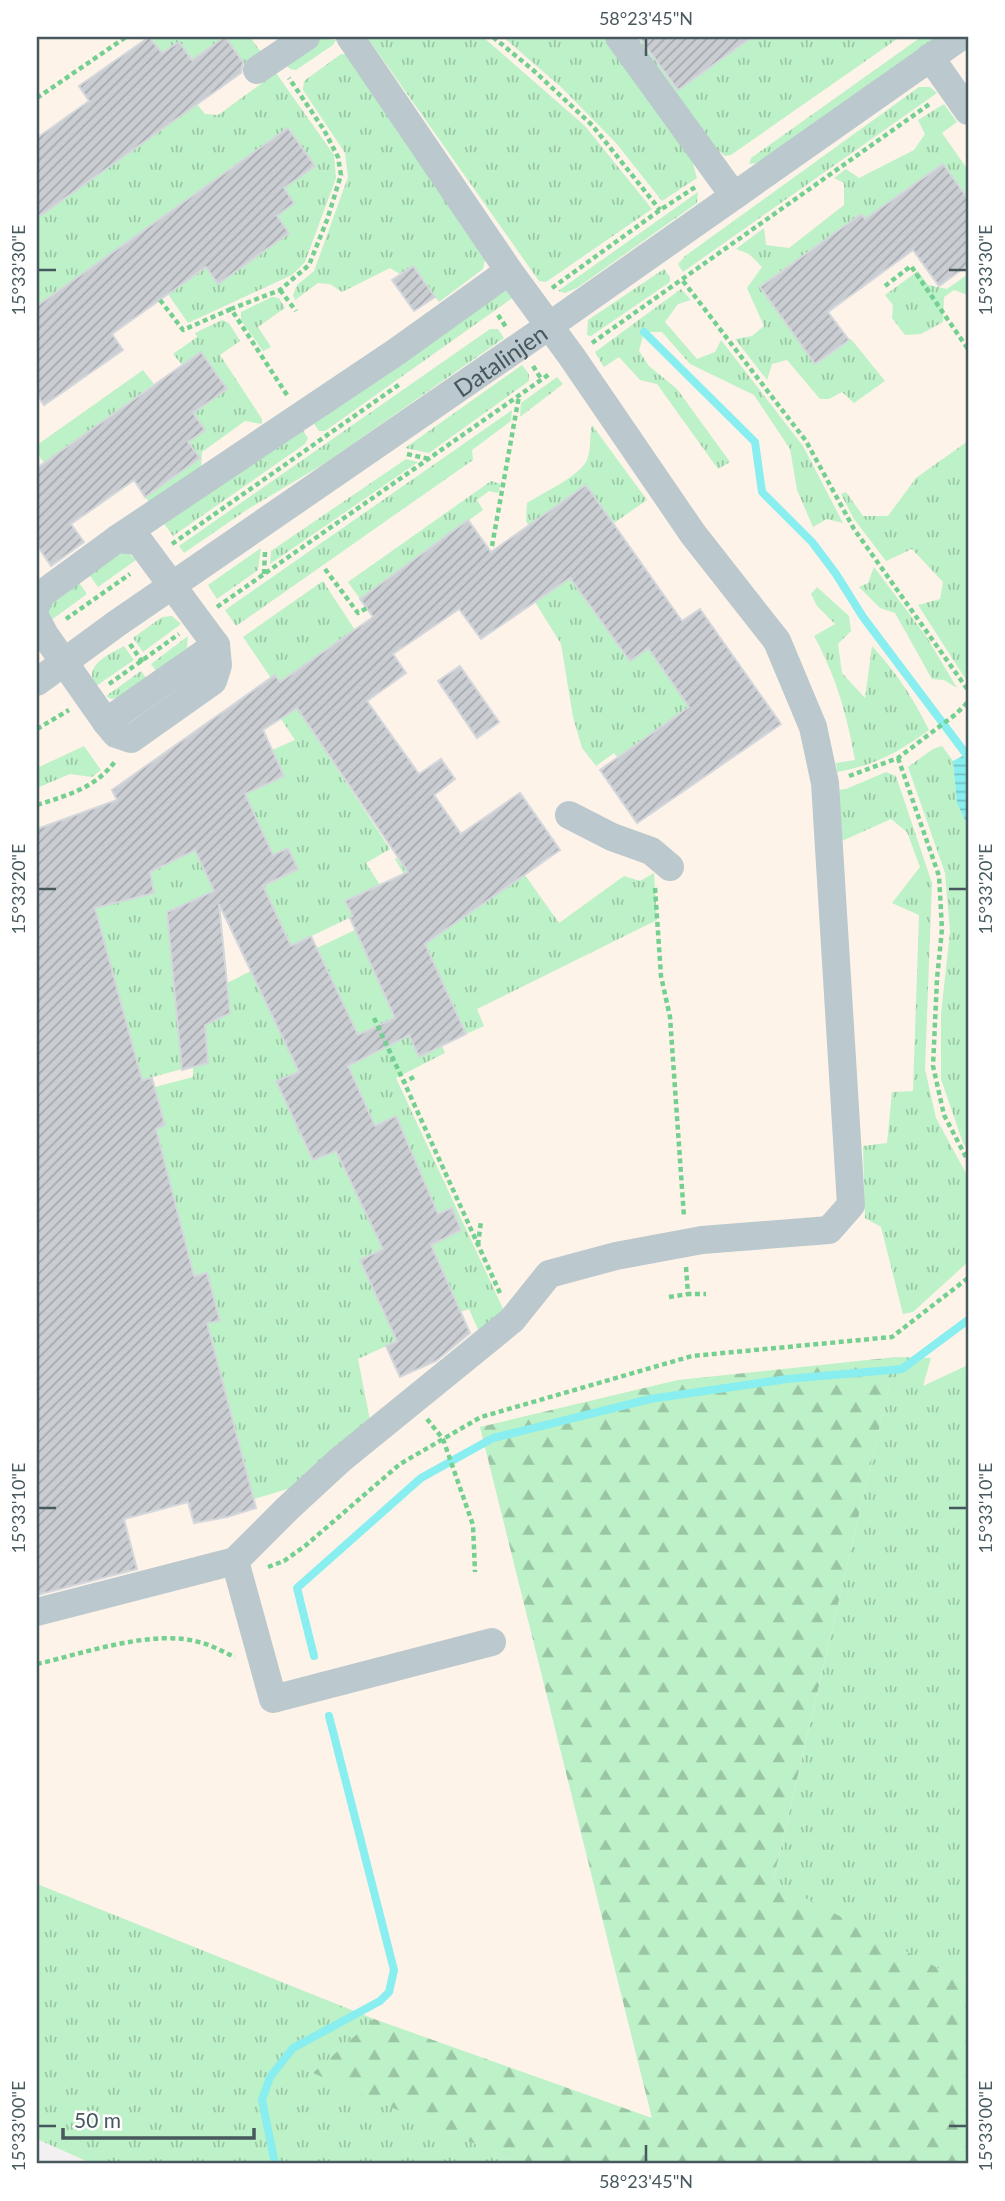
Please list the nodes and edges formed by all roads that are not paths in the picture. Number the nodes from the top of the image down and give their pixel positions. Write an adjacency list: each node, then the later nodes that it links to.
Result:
1 (306, 37): 6 (street)
2 (350, 37): 9 (street)
3 (619, 37): 8 (street)
4 (960, 37): 5 (street, Datalinjen)
5 (930, 57): 7 (street); 8 (street, Datalinjen)
6 (266, 64)
7 (968, 111)
8 (734, 196): 10 (street, Datalinjen)
9 (509, 271): 10 (street); 11 (street)
10 (549, 326): 12 (street, Datalinjen); 21 (street)
11 (117, 539): 12 (street); 13 (street)
12 (172, 586): 15 (street); 16 (street, Datalinjen)
13 (37, 604)
14 (41, 627): 16 (street)
15 (216, 645): 18 (street); 18 (street)
16 (64, 663): 17 (street, Datalinjen); 18 (street)
17 (37, 682)
18 (106, 722)
19 (569, 815): 20 (street)
20 (661, 859)
21 (237, 1568): 22 (street); 23 (street)
22 (37, 1612)
23 (492, 1642)

